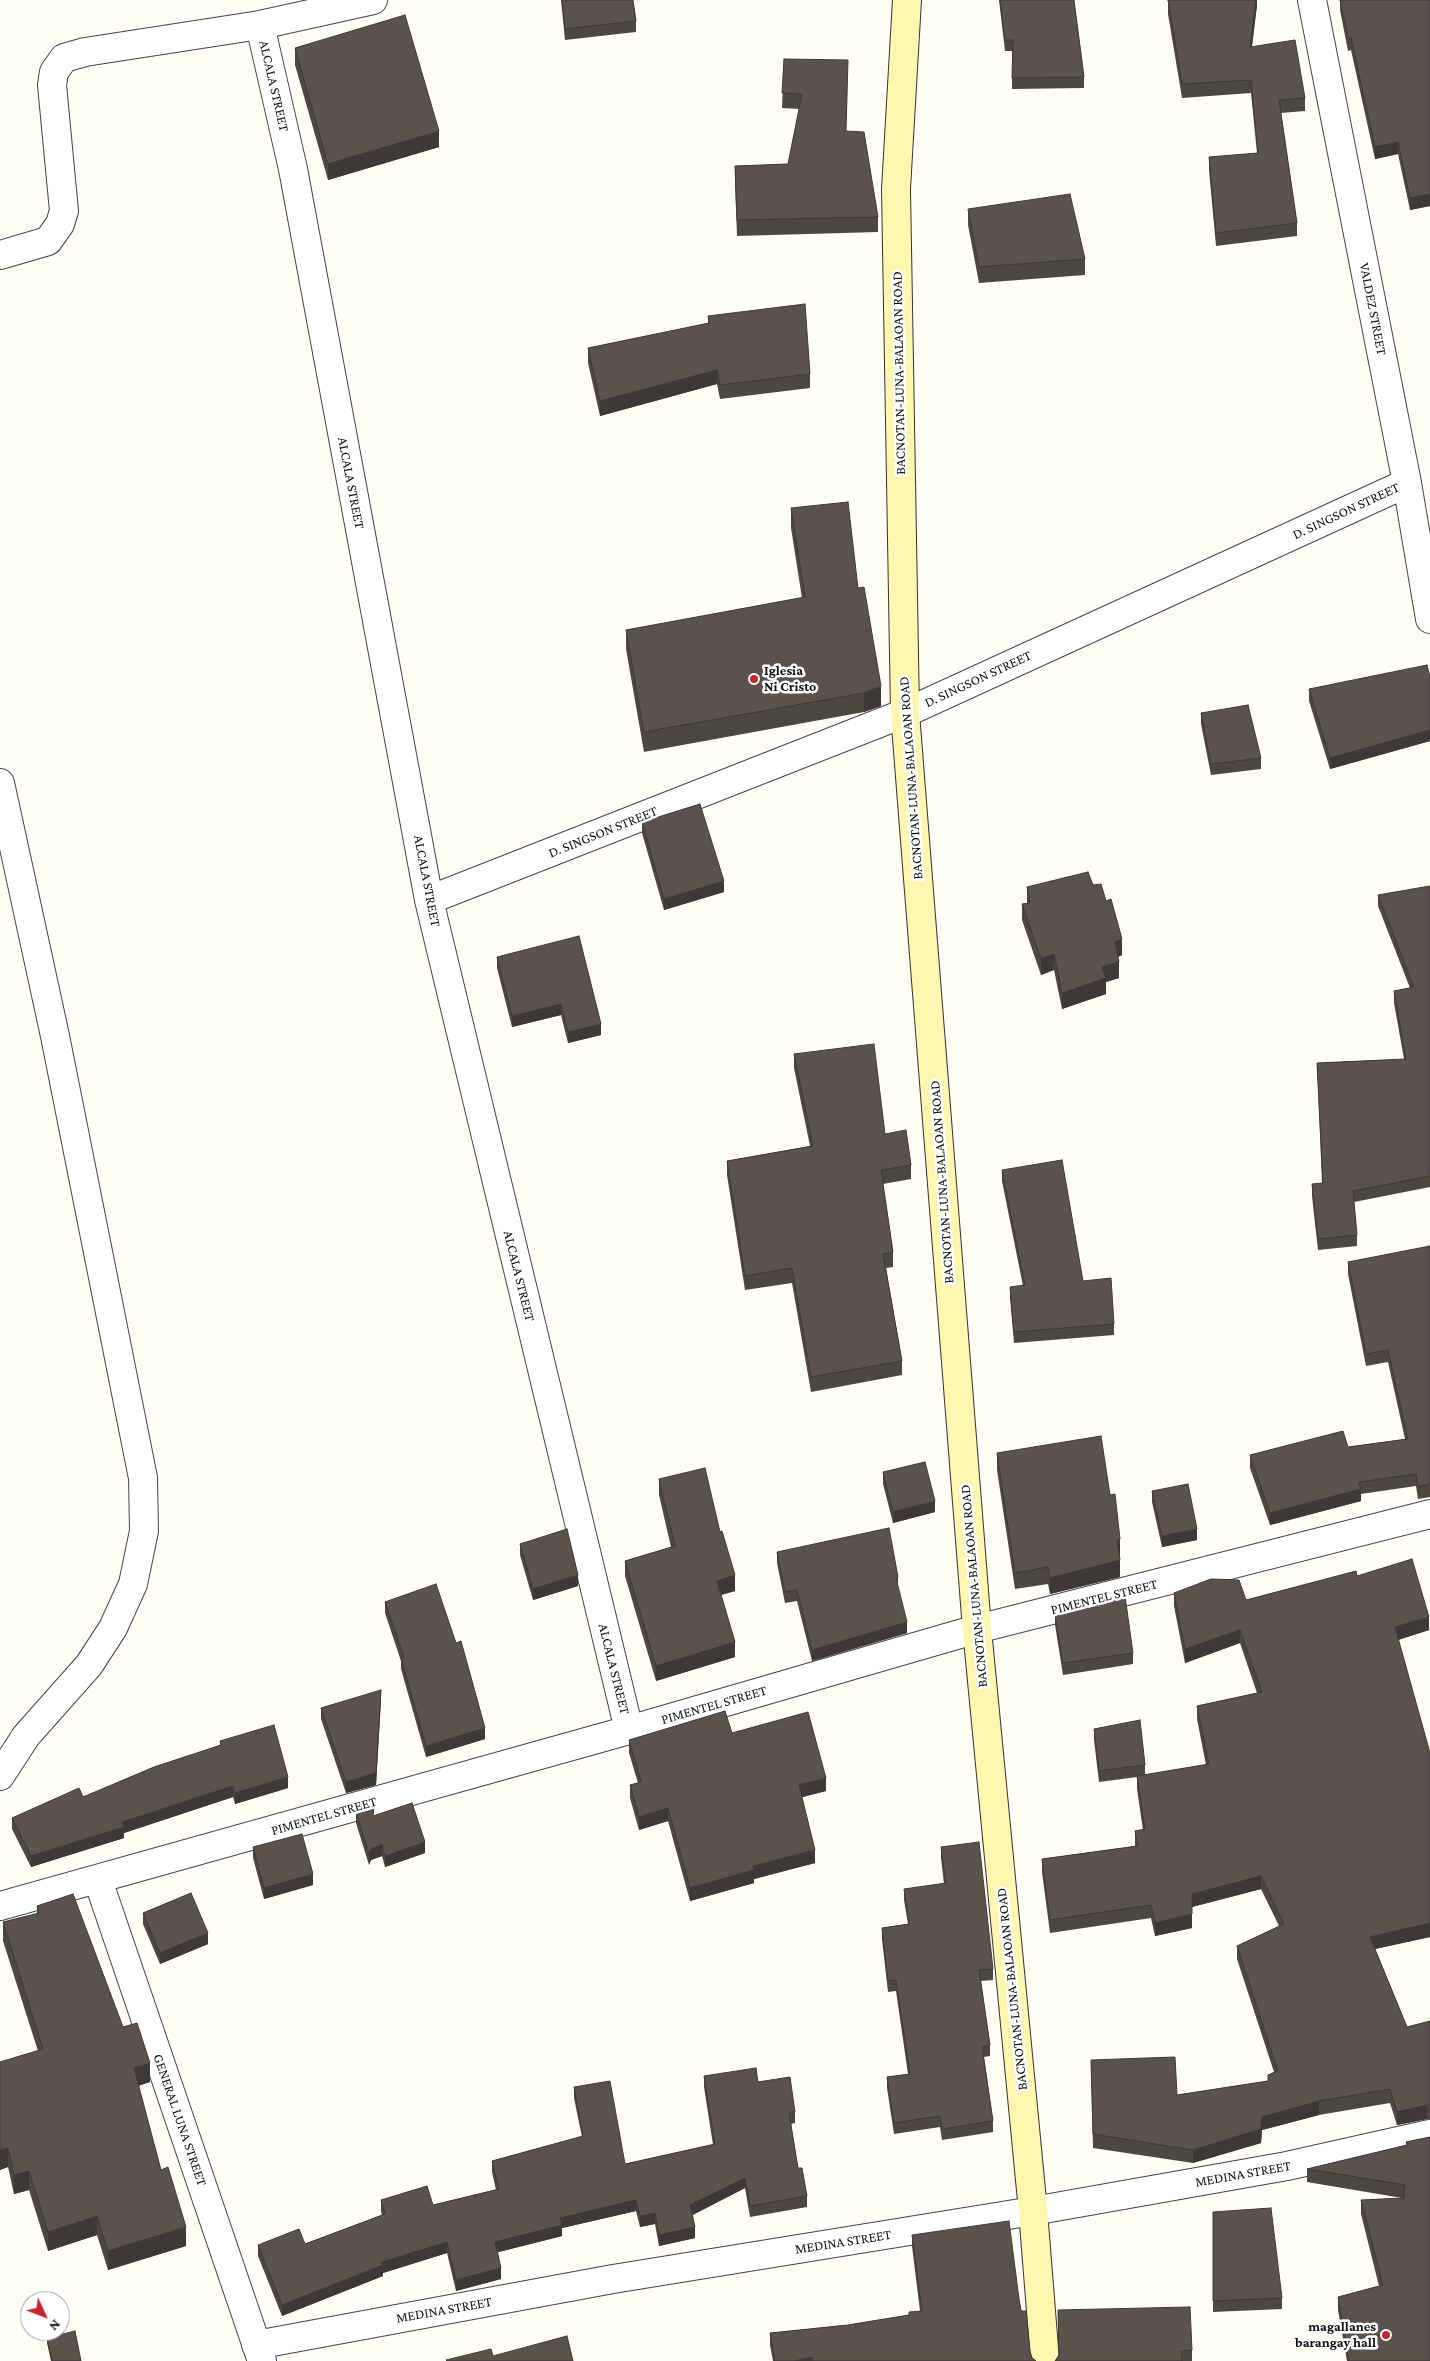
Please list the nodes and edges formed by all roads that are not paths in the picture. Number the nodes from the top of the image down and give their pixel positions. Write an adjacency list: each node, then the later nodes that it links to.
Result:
1 (373, 0): 4 (street)
2 (908, 0): 8 (main road, BACNOTAN-LUNA-BALAOAN ROAD)
3 (1312, 0): 6 (street, VALDEZ STREET)
4 (260, 25): 5 (street); 10 (street, ALCALA STREET)
5 (0, 255)
6 (1407, 483): 7 (street, VALDEZ STREET); 8 (street, D. SINGSON STREET)
7 (1430, 619)
8 (905, 713): 10 (street, D. SINGSON STREET); 12 (main road, BACNOTAN-LUNA-BALAOAN ROAD)
9 (0, 783): 14 (street)
10 (430, 900): 13 (street, ALCALA STREET)
11 (1430, 1514): 12 (street, PIMENTEL STREET)
12 (977, 1628): 13 (street, PIMENTEL STREET); 18 (main road, BACNOTAN-LUNA-BALAOAN ROAD)
13 (629, 1730): 15 (street, PIMENTEL STREET)
14 (0, 1776)
15 (98, 1880): 16 (street, PIMENTEL STREET); 19 (street, GENERAL LUNA STREET)
16 (0, 1906)
17 (1430, 2134): 18 (street, MEDINA STREET)
18 (1034, 2211): 19 (street, MEDINA STREET); 20 (main road, BACNOTAN-LUNA-BALAOAN ROAD)
19 (259, 2353)
20 (1045, 2361)

